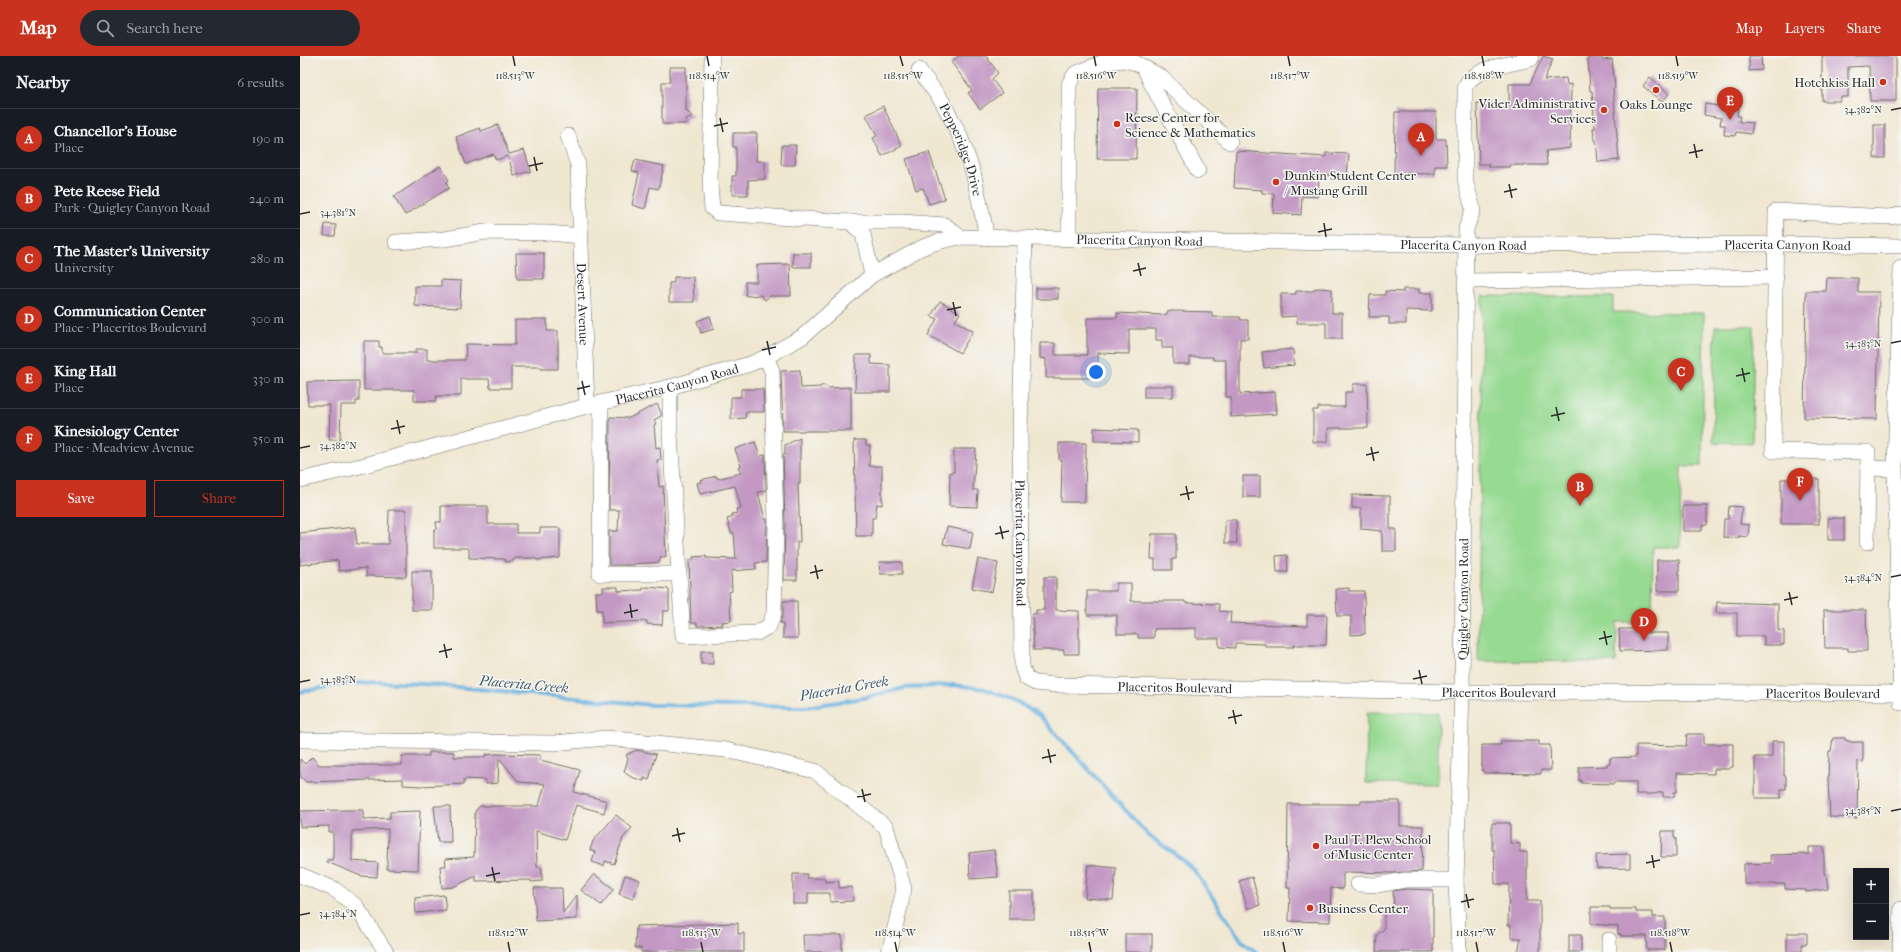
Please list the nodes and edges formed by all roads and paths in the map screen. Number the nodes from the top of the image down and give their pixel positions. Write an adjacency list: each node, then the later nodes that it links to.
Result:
1 (712, 56): 9 (street)
2 (1531, 59): 17 (street, Quigley Canyon Road)
3 (1145, 69): 6 (street); 7 (street); 13 (street)
4 (919, 70): 12 (street, Pepperidge Drive)
5 (568, 136): 10 (street, Desert Avenue)
6 (1230, 142)
7 (1198, 171)
8 (1901, 214): 16 (street)
9 (850, 222): 11 (street); 20 (street)
10 (580, 236): 15 (street); 25 (street, Desert Avenue)
11 (960, 237): 12 (street, Placerita Canyon Road); 20 (street, Placerita Canyon Road)
12 (985, 238): 14 (street, Placerita Canyon Road)
13 (1069, 238): 14 (street, Placerita Canyon Road); 17 (street, Placerita Canyon Road)
14 (1025, 239): 31 (street, Placerita Canyon Road)
15 (396, 242)
16 (1777, 244): 17 (street, Placerita Canyon Road); 18 (street, Placerita Canyon Road); 21 (street)
17 (1466, 245): 22 (street, Quigley Canyon Road)
18 (1901, 246)
19 (1901, 268): 27 (street)
20 (872, 274): 23 (street, Placerita Canyon Road)
21 (1776, 278): 22 (street); 26 (street)
22 (1466, 281): 32 (street, Quigley Canyon Road)
23 (766, 357): 24 (street, Placerita Canyon Road); 30 (street)
24 (670, 387): 25 (street, Placerita Canyon Road); 30 (street)
25 (594, 405): 28 (street, Placerita Canyon Road); 30 (street, Desert Avenue)
26 (1868, 468): 27 (street); 29 (street)
27 (1895, 469): 33 (street)
28 (300, 480)
29 (1867, 542)
30 (679, 574)
31 (1026, 678): 32 (street, Placeritos Boulevard)
32 (1462, 692): 33 (street, Placeritos Boulevard); 36 (street, Quigley Canyon Road)
33 (1901, 697)
34 (300, 740): 40 (street)
35 (300, 875): 39 (street)
36 (1456, 880): 37 (street); 41 (street, Quigley Canyon Road)
37 (1358, 884)
38 (1901, 909): 42 (street)
39 (386, 952)
40 (888, 952)
41 (1459, 952)
42 (1900, 952)

